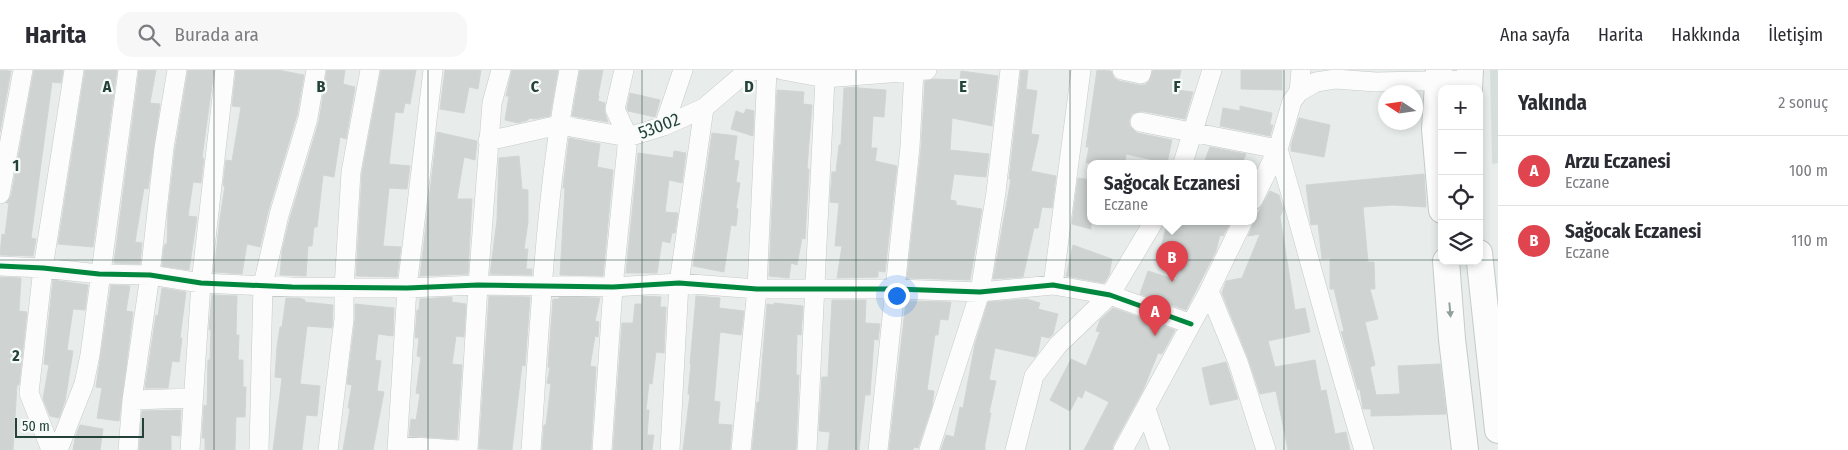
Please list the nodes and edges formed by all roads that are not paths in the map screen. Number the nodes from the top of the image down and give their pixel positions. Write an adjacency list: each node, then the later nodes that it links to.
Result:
1 (23, 70): 38 (street)
2 (74, 70): 44 (street)
3 (128, 70): 45 (street)
4 (177, 70): 46 (street)
5 (225, 70): 47 (street)
6 (316, 70): 49 (street)
7 (370, 70): 54 (street)
8 (433, 70): 55 (street)
9 (502, 70): 33 (street)
10 (569, 70): 29 (street)
11 (624, 70): 32 (street)
12 (683, 70): 30 (street)
13 (758, 70): 27 (street, 53002)
14 (767, 70): 56 (street)
15 (782, 70): 23 (street)
16 (1010, 70): 60 (street)
17 (1081, 70): 51 (street)
18 (1122, 70): 19 (street)
19 (1142, 70)
20 (1212, 70): 31 (street)
21 (1301, 70): 26 (street)
22 (918, 71): 23 (street); 58 (street)
23 (826, 74): 57 (street)
24 (1438, 76): 25 (street); 26 (street); 36 (main road)
25 (1469, 80)
26 (1299, 92): 34 (street)
27 (704, 108): 30 (street, 53002); 48 (street)
28 (1140, 122): 31 (street)
29 (559, 125): 32 (street, 53002); 33 (street, 53002); 52 (street)
30 (664, 126): 32 (street, 53002)
31 (1193, 132): 34 (street); 35 (street)
32 (628, 137): 53 (street)
33 (488, 141): 50 (street)
34 (1278, 149): 37 (street); 87 (street)
35 (1184, 160)
36 (1439, 175)
37 (1257, 192)
38 (0, 194)
39 (1152, 225): 61 (street)
40 (1241, 225): 59 (street)
41 (1446, 265): 88 (main road, one-way to 88)
42 (1480, 265): 66 (main road)
43 (0, 266): 44 (street)
44 (43, 268): 45 (street); 68 (street)
45 (99, 274): 46 (street); 69 (street)
46 (150, 275): 47 (street); 64 (street)
47 (201, 283): 49 (street); 63 (street)
48 (679, 283): 53 (street); 56 (street); 78 (street)
49 (263, 285): 54 (street); 72 (street)
50 (478, 285): 52 (street); 55 (street); 75 (street)
51 (1053, 285): 60 (street); 61 (street)
52 (542, 287): 53 (street); 76 (street)
53 (613, 287): 77 (street)
54 (344, 288): 55 (street); 73 (street)
55 (406, 288): 67 (street)
56 (757, 289): 57 (street); 79 (street)
57 (815, 289): 58 (street); 80 (street)
58 (896, 289): 60 (street); 81 (street)
59 (1210, 291): 62 (street); 86 (street)
60 (980, 292): 82 (street)
61 (1110, 295): 62 (street); 83 (street)
62 (1191, 324): 65 (street)
63 (193, 398): 64 (street); 71 (street)
64 (132, 400): 70 (street)
65 (1146, 409): 84 (street); 85 (street)
66 (1498, 430)
67 (397, 448): 74 (street)
68 (52, 450)
69 (58, 450)
70 (128, 450)
71 (190, 450)
72 (259, 450)
73 (328, 450)
74 (460, 450)
75 (468, 450)
76 (531, 450)
77 (602, 450)
78 (670, 450)
79 (741, 450)
80 (807, 450)
81 (878, 450)
82 (929, 450)
83 (1016, 450)
84 (1123, 450)
85 (1160, 450)
86 (1266, 450)
87 (1364, 450)
88 (1465, 450)

